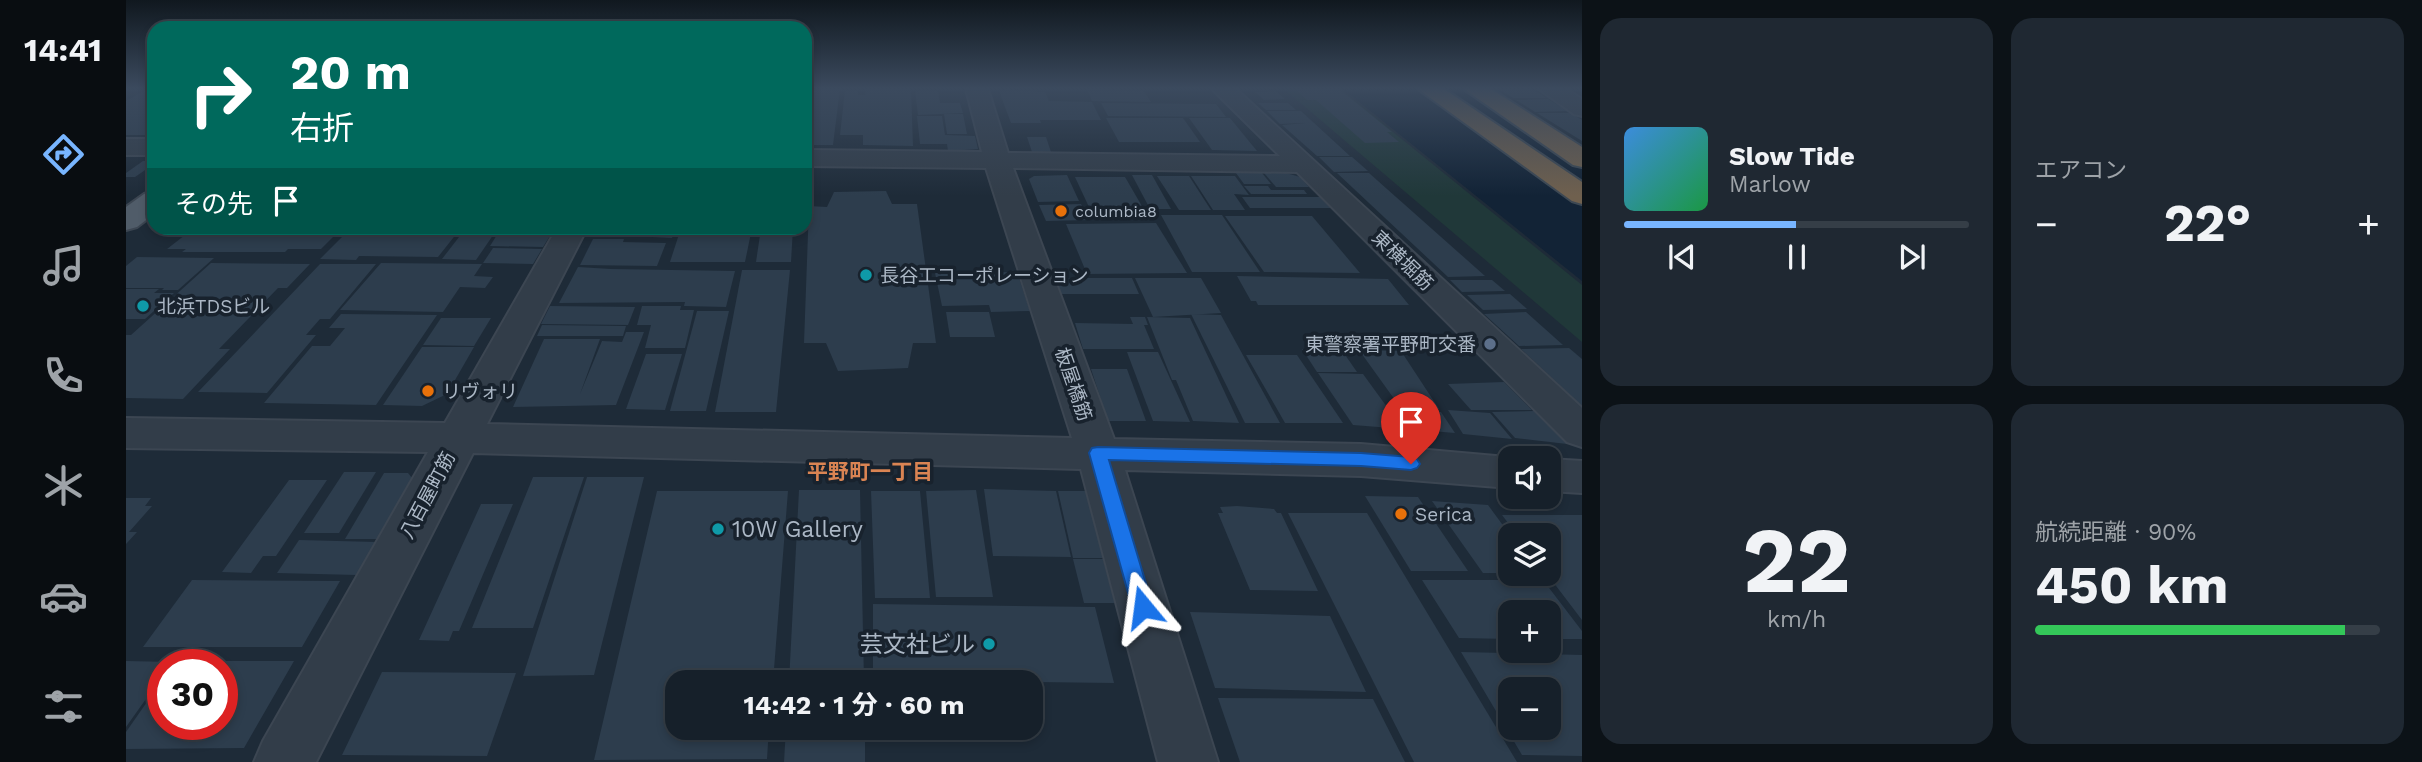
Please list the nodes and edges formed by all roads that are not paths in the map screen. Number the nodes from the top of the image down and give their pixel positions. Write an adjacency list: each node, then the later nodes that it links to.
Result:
1 (987, 125): 9 (street, 板屋橋筋)
2 (1261, 125): 10 (street, 東横堀筋)
3 (1480, 125): 11 (highway)
4 (1529, 125): 8 (highway)
5 (126, 147): 6 (street)
6 (147, 147)
7 (812, 158): 9 (street)
8 (1582, 159)
9 (997, 160): 10 (street); 18 (street, 板屋橋筋)
10 (1304, 164): 15 (street, 東横堀筋)
11 (1582, 195)
12 (147, 206): 13 (main road)
13 (126, 221)
14 (568, 235): 17 (street, 八百屋町筋)
15 (1582, 432)
16 (126, 433): 17 (street)
17 (458, 438): 18 (street); 22 (street, 八百屋町筋)
18 (1098, 453): 19 (street); 23 (street, 板屋橋筋)
19 (1498, 471)
20 (1561, 476): 21 (street)
21 (1582, 477)
22 (284, 762)
23 (1188, 762)

